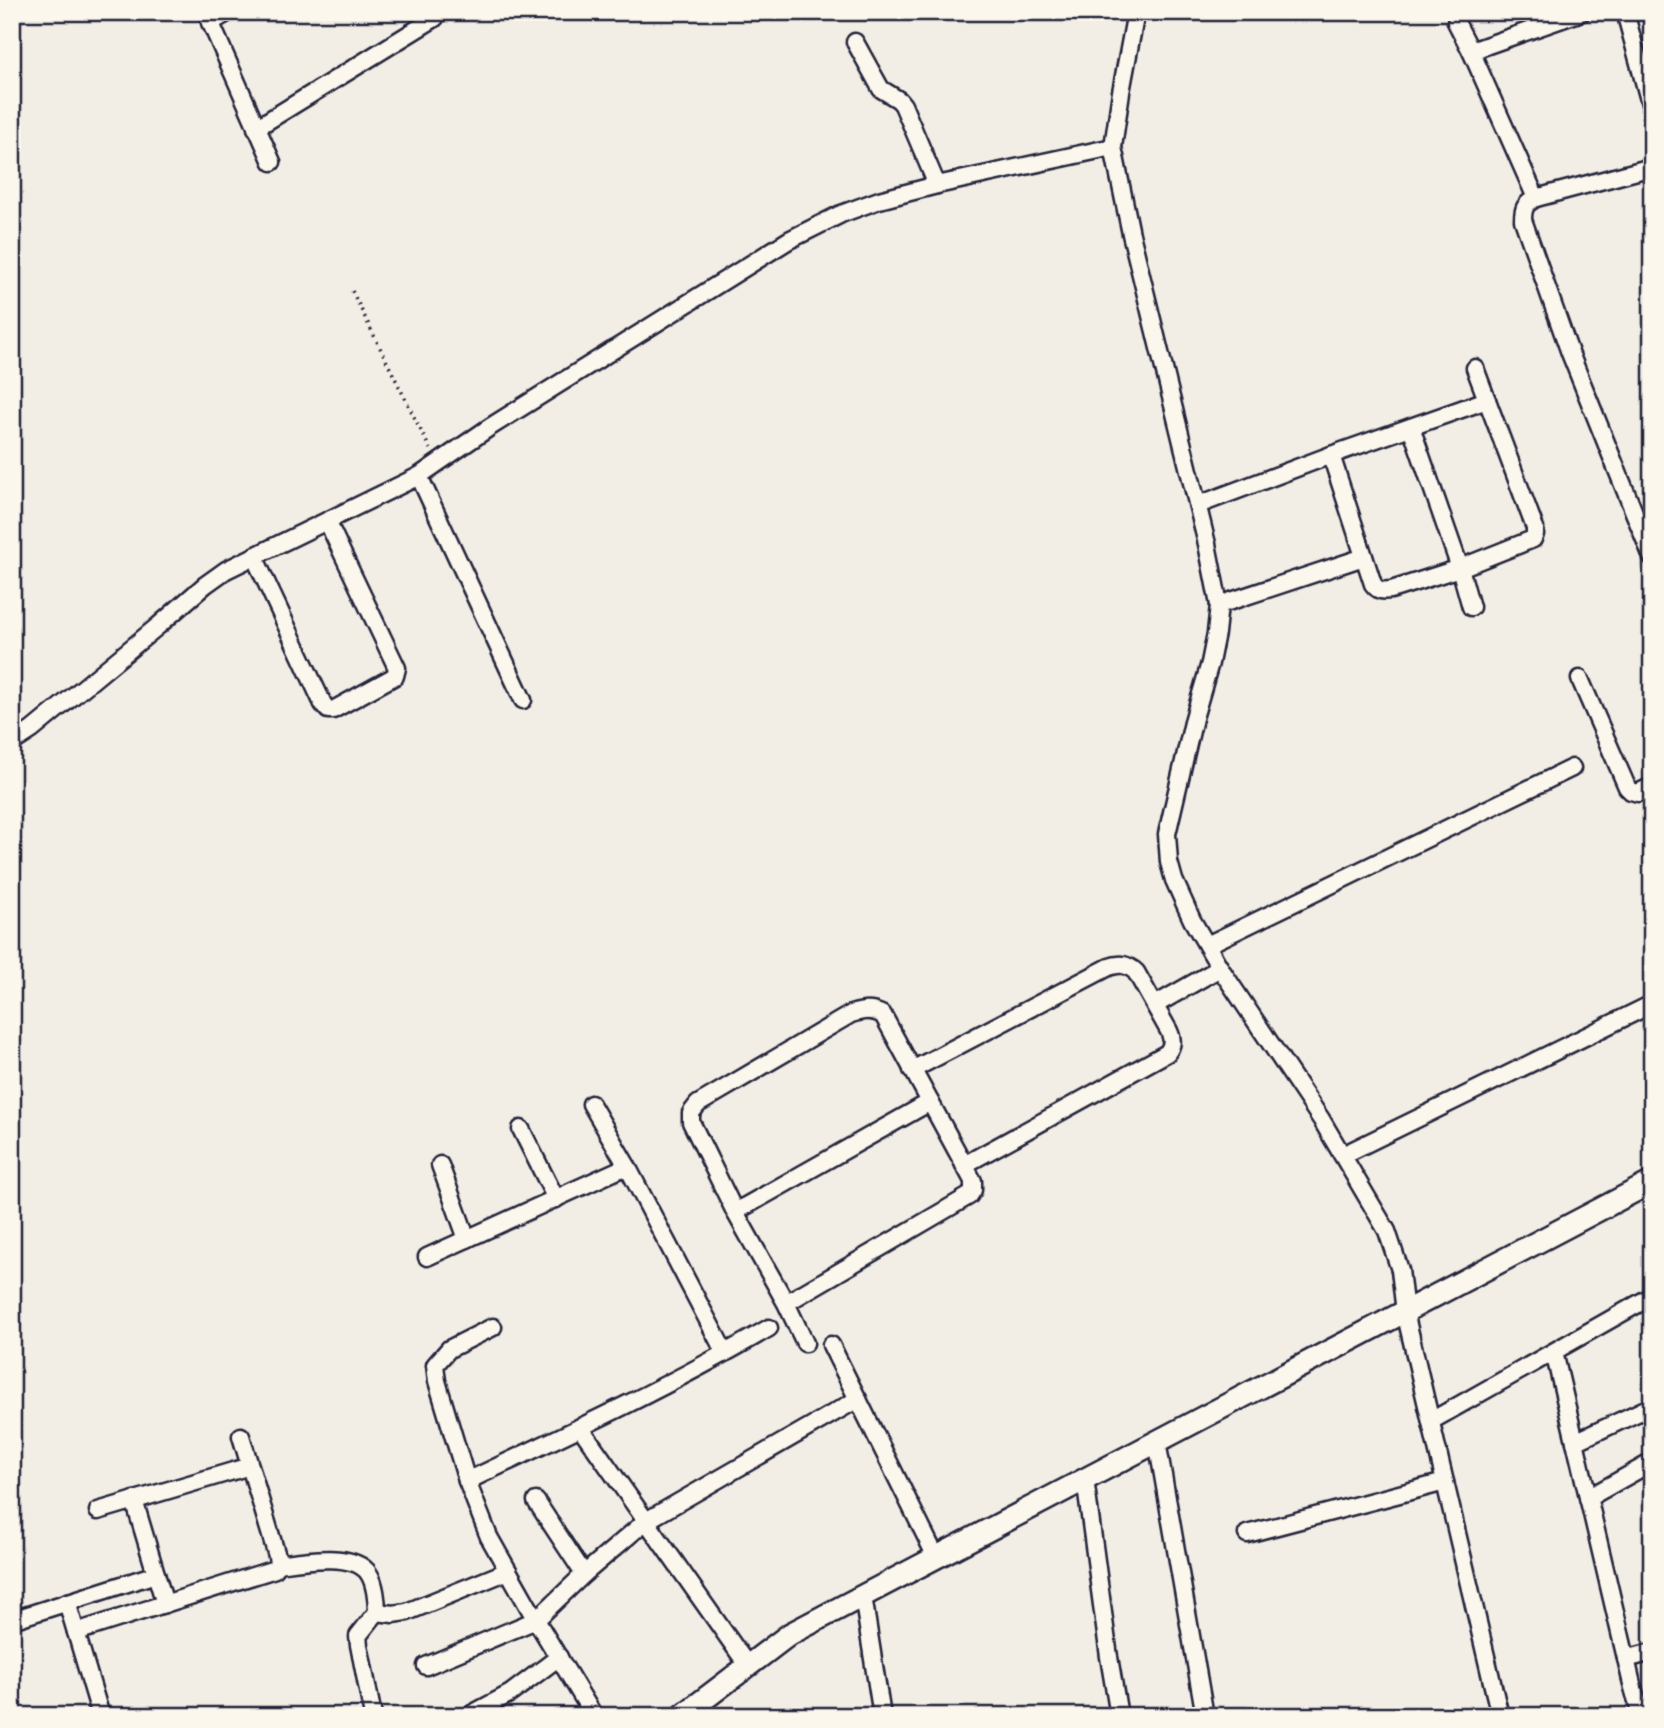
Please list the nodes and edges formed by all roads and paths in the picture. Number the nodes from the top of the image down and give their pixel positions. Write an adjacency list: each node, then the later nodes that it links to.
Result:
1 (229, 12): 5 (street)
2 (1136, 12): 12 (street)
3 (1582, 12): 9 (street)
4 (1625, 12): 10 (street)
5 (208, 17): 11 (street)
6 (435, 18): 11 (street)
7 (1456, 22): 9 (street)
8 (855, 42): 15 (street)
9 (1471, 51): 16 (street)
10 (1652, 111)
11 (256, 128): 13 (street)
12 (1113, 147): 15 (street); 24 (street)
13 (272, 162)
14 (1652, 167): 16 (street)
15 (937, 185): 22 (street)
16 (1536, 198): 28 (street)
17 (352, 291): 22 (path)
18 (1475, 368): 19 (street)
19 (1487, 400): 20 (street); 29 (street)
20 (1411, 427): 21 (street); 29 (street)
21 (1331, 455): 24 (street); 27 (street)
22 (437, 464): 23 (street)
23 (419, 476): 25 (street); 33 (street)
24 (1198, 505): 30 (street)
25 (327, 521): 26 (street); 26 (street)
26 (254, 556): 34 (street)
27 (1364, 557): 29 (street); 30 (street)
28 (1652, 558)
29 (1460, 568): 31 (street)
30 (1219, 605): 37 (street)
31 (1471, 607)
32 (1580, 679): 36 (street)
33 (523, 699)
34 (12, 743)
35 (1572, 768): 37 (street)
36 (1652, 786)
37 (1207, 945): 38 (street)
38 (1220, 968): 40 (street); 45 (street)
39 (1652, 1003): 45 (street)
40 (1155, 1005): 41 (street); 47 (street)
41 (912, 1070): 42 (street); 51 (street)
42 (930, 1102): 47 (street); 51 (street)
43 (591, 1104): 48 (street)
44 (521, 1129): 50 (street)
45 (1343, 1155): 56 (street)
46 (440, 1165): 52 (street)
47 (964, 1165): 54 (street)
48 (627, 1166): 50 (street); 62 (street)
49 (1652, 1181): 56 (street)
50 (556, 1199): 52 (street)
51 (736, 1212): 54 (street)
52 (467, 1239): 53 (street)
53 (427, 1257)
54 (786, 1303): 59 (street)
55 (1650, 1304): 61 (street)
56 (1405, 1312): 65 (street); 68 (street)
57 (493, 1327): 73 (street)
58 (769, 1328): 62 (street)
59 (806, 1343)
60 (831, 1345): 63 (street)
61 (1554, 1352): 65 (street); 69 (street)
62 (726, 1353): 66 (street)
63 (858, 1399): 79 (street); 81 (street)
64 (1652, 1406): 69 (street)
65 (1431, 1421): 74 (street)
66 (580, 1427): 73 (street); 79 (street)
67 (241, 1436): 71 (street)
68 (1157, 1441): 72 (street); 106 (street)
69 (1575, 1442): 75 (street)
70 (1652, 1462): 75 (street)
71 (250, 1466): 76 (street); 82 (street)
72 (1085, 1479): 81 (street); 105 (street)
73 (467, 1481): 83 (street)
74 (1445, 1482): 80 (street); 107 (street)
75 (1588, 1498): 95 (street)
76 (134, 1500): 78 (street); 84 (street)
77 (536, 1501): 85 (street)
78 (98, 1511)
79 (646, 1521): 85 (street); 97 (street)
80 (1247, 1534)
81 (936, 1557): 86 (street)
82 (278, 1564): 88 (street); 89 (street)
83 (508, 1571): 89 (street); 91 (street)
84 (156, 1574): 87 (street); 88 (street)
85 (584, 1574): 91 (street)
86 (863, 1596): 97 (street); 104 (street)
87 (67, 1602): 90 (street); 92 (street)
88 (165, 1604): 92 (street)
89 (377, 1612): 100 (street)
90 (12, 1620)
91 (536, 1620): 94 (street); 96 (street)
92 (76, 1632): 99 (street)
93 (1652, 1652): 95 (street)
94 (559, 1657): 101 (street); 102 (street)
95 (1626, 1659): 108 (street)
96 (426, 1666)
97 (748, 1666): 98 (street)
98 (707, 1708): 103 (street)
99 (101, 1716)
100 (373, 1716)
101 (468, 1716)
102 (594, 1716)
103 (682, 1716)
104 (882, 1716)
105 (1119, 1716)
106 (1205, 1716)
107 (1500, 1716)
108 (1641, 1716)

